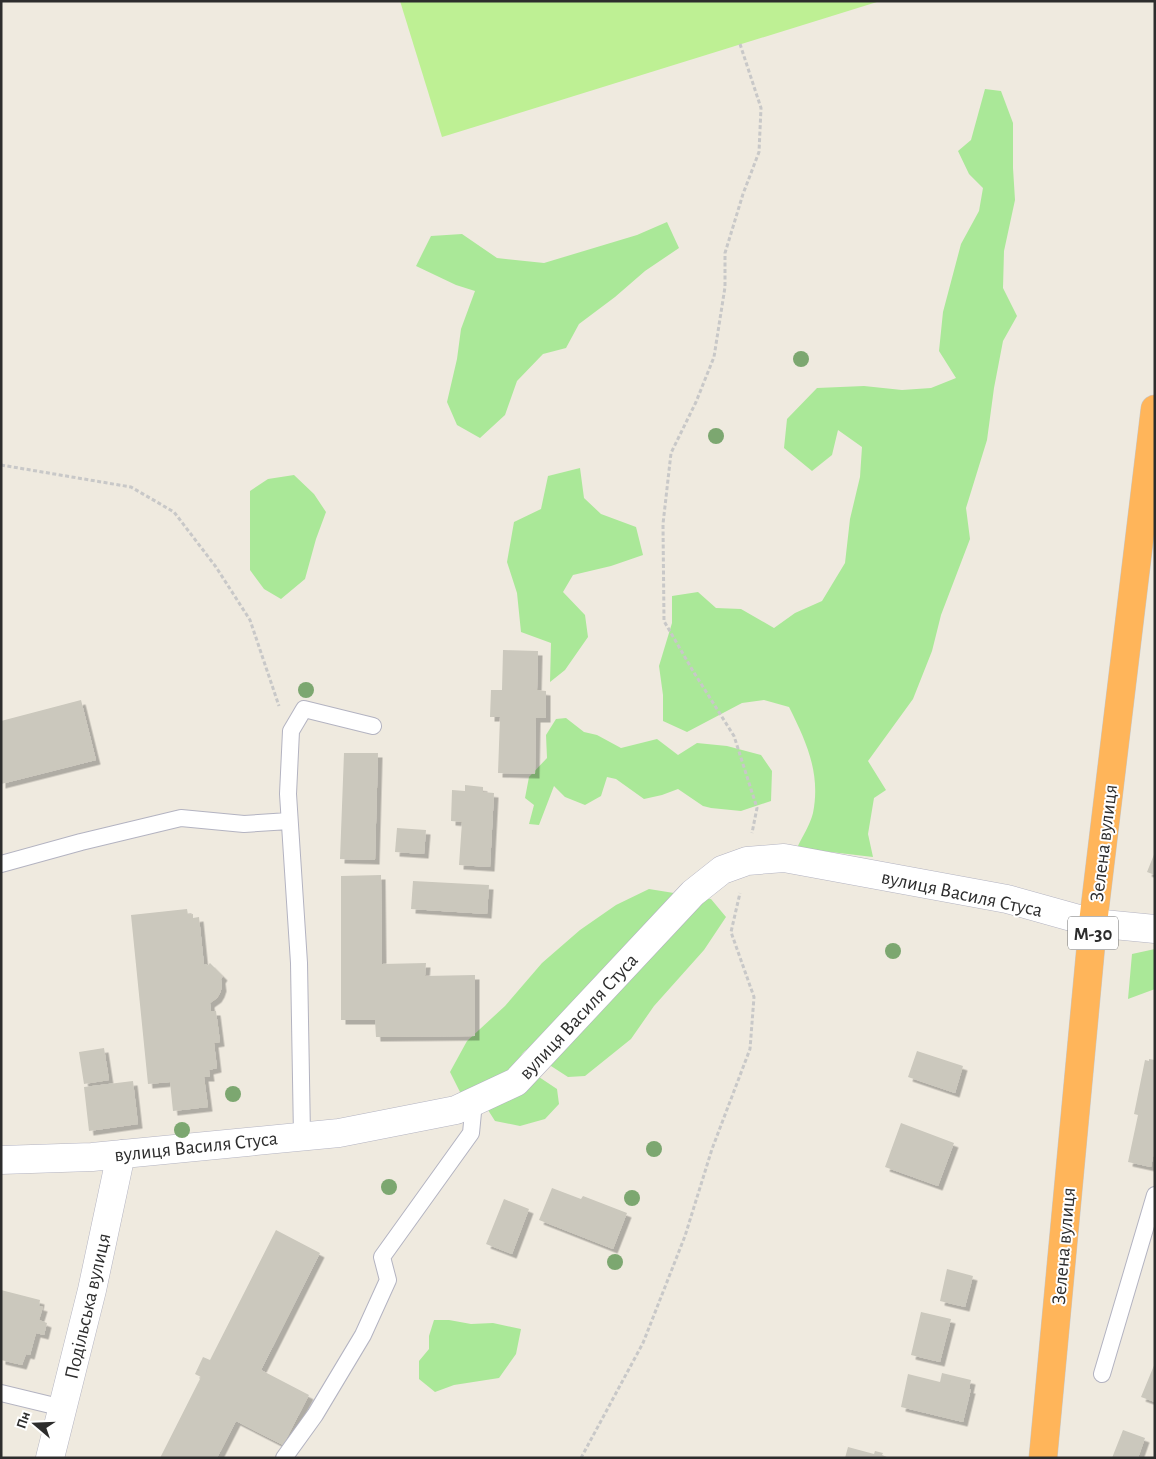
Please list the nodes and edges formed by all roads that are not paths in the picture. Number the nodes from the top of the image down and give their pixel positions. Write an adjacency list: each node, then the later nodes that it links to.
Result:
1 (1155, 409): 5 (highway, Зелена вулиця / М-30)
2 (373, 726): 3 (lane)
3 (290, 821): 4 (lane); 8 (lane)
4 (1, 864)
5 (1094, 923): 6 (street, вулиця Василя Стуса); 7 (street, вулиця Василя Стуса); 17 (highway, Зелена вулиця / М-30)
6 (1155, 928)
7 (474, 1102): 8 (street, вулиця Василя Стуса); 16 (lane)
8 (302, 1136): 9 (street, вулиця Василя Стуса)
9 (122, 1154): 10 (street, вулиця Василя Стуса); 14 (street, Подільська вулиця)
10 (1, 1160)
11 (1155, 1195): 12 (lane)
12 (1102, 1374)
13 (1, 1393): 14 (lane)
14 (63, 1408): 15 (street, Подільська вулиця)
15 (50, 1458)
16 (284, 1458)
17 (1043, 1458)

